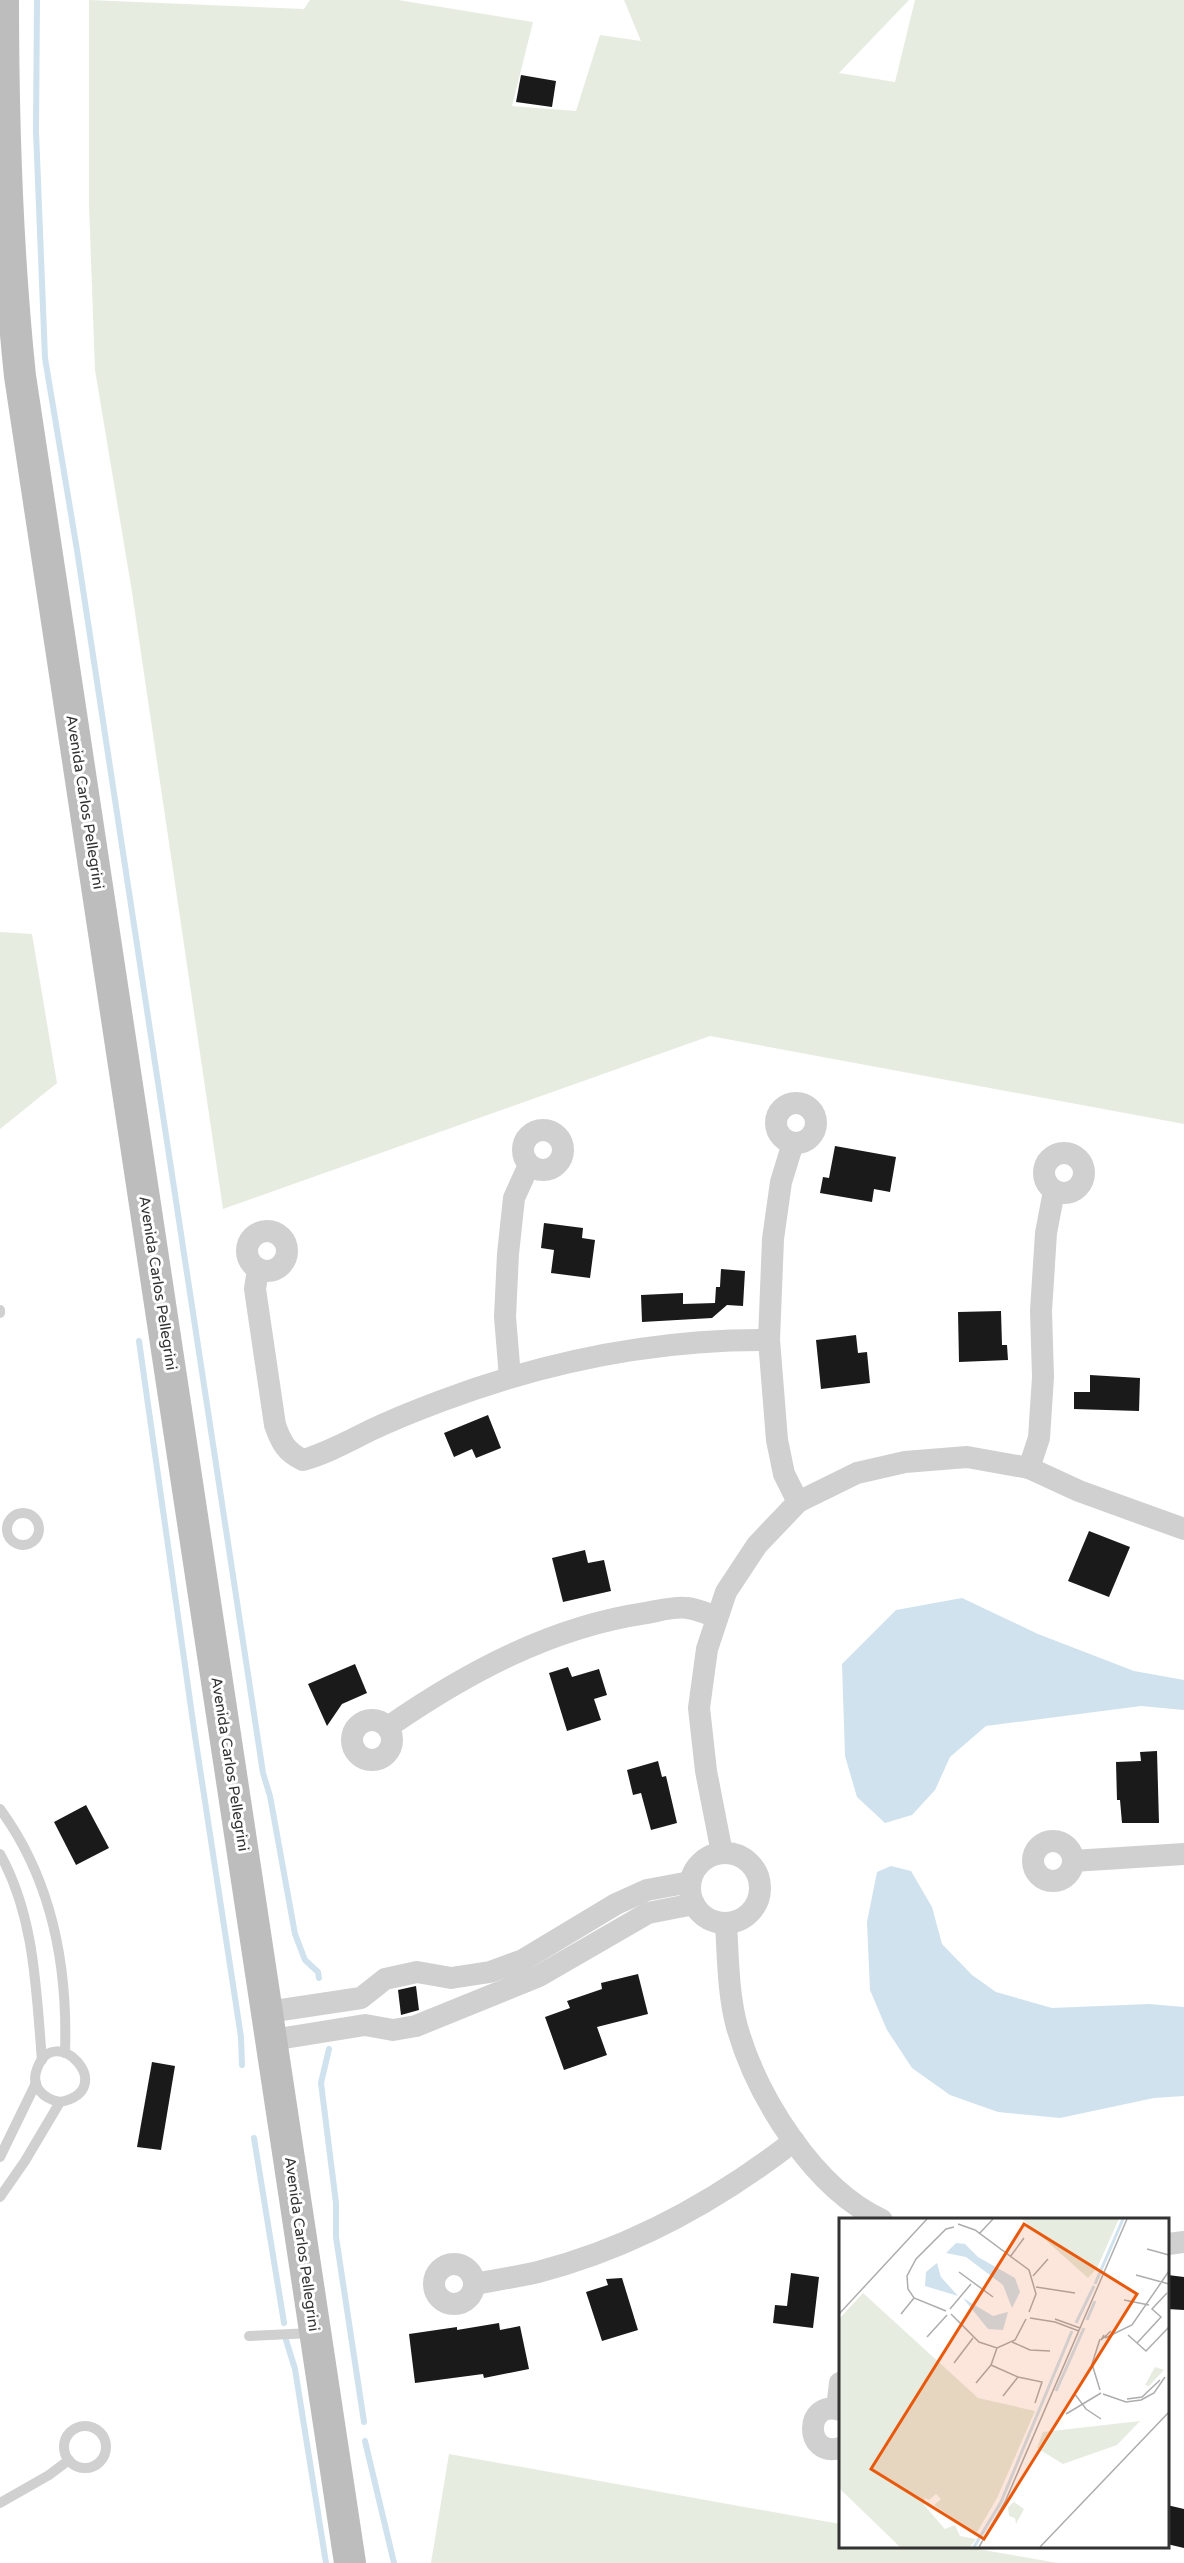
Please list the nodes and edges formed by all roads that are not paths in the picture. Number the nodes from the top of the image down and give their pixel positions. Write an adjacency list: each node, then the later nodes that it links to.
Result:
1 (3, 0): 25 (main road, Avenida Carlos Pellegrini)
2 (793, 1143): 6 (street)
3 (528, 1165): 7 (street)
4 (1054, 1191): 8 (street)
5 (258, 1269): 7 (street)
6 (769, 1340): 7 (street); 9 (street)
7 (510, 1377)
8 (1029, 1468): 9 (street); 10 (street)
9 (798, 1502): 11 (street)
10 (1184, 1529)
11 (717, 1617): 12 (street); 14 (street)
12 (388, 1727)
13 (0, 1809): 26 (lane)
14 (722, 1853): 18 (street); 20 (street)
15 (0, 1854): 27 (lane)
16 (1184, 1854): 17 (street)
17 (1073, 1861)
18 (690, 1882): 19 (street); 21 (street)
19 (694, 1904): 20 (street); 23 (street)
20 (726, 1923): 30 (street)
21 (451, 1978): 22 (street); 23 (street)
22 (361, 1998): 24 (street); 25 (street)
23 (457, 2010): 24 (street)
24 (365, 2025): 25 (street)
25 (270, 2026): 37 (main road, Avenida Carlos Pellegrini)
26 (65, 2053): 27 (lane); 29 (lane)
27 (42, 2060): 28 (lane)
28 (36, 2083): 29 (lane); 31 (lane)
29 (60, 2102): 32 (lane)
30 (794, 2141): 33 (street); 36 (street)
31 (0, 2157)
32 (0, 2197)
33 (875, 2218)
34 (1184, 2242): 35 (street)
35 (1169, 2244)
36 (474, 2284)
37 (315, 2332): 38 (lane); 43 (main road, Avenida Carlos Pellegrini)
38 (249, 2336)
39 (839, 2409): 40 (street)
40 (839, 2448)
41 (69, 2460): 42 (lane)
42 (0, 2503)
43 (350, 2563)

